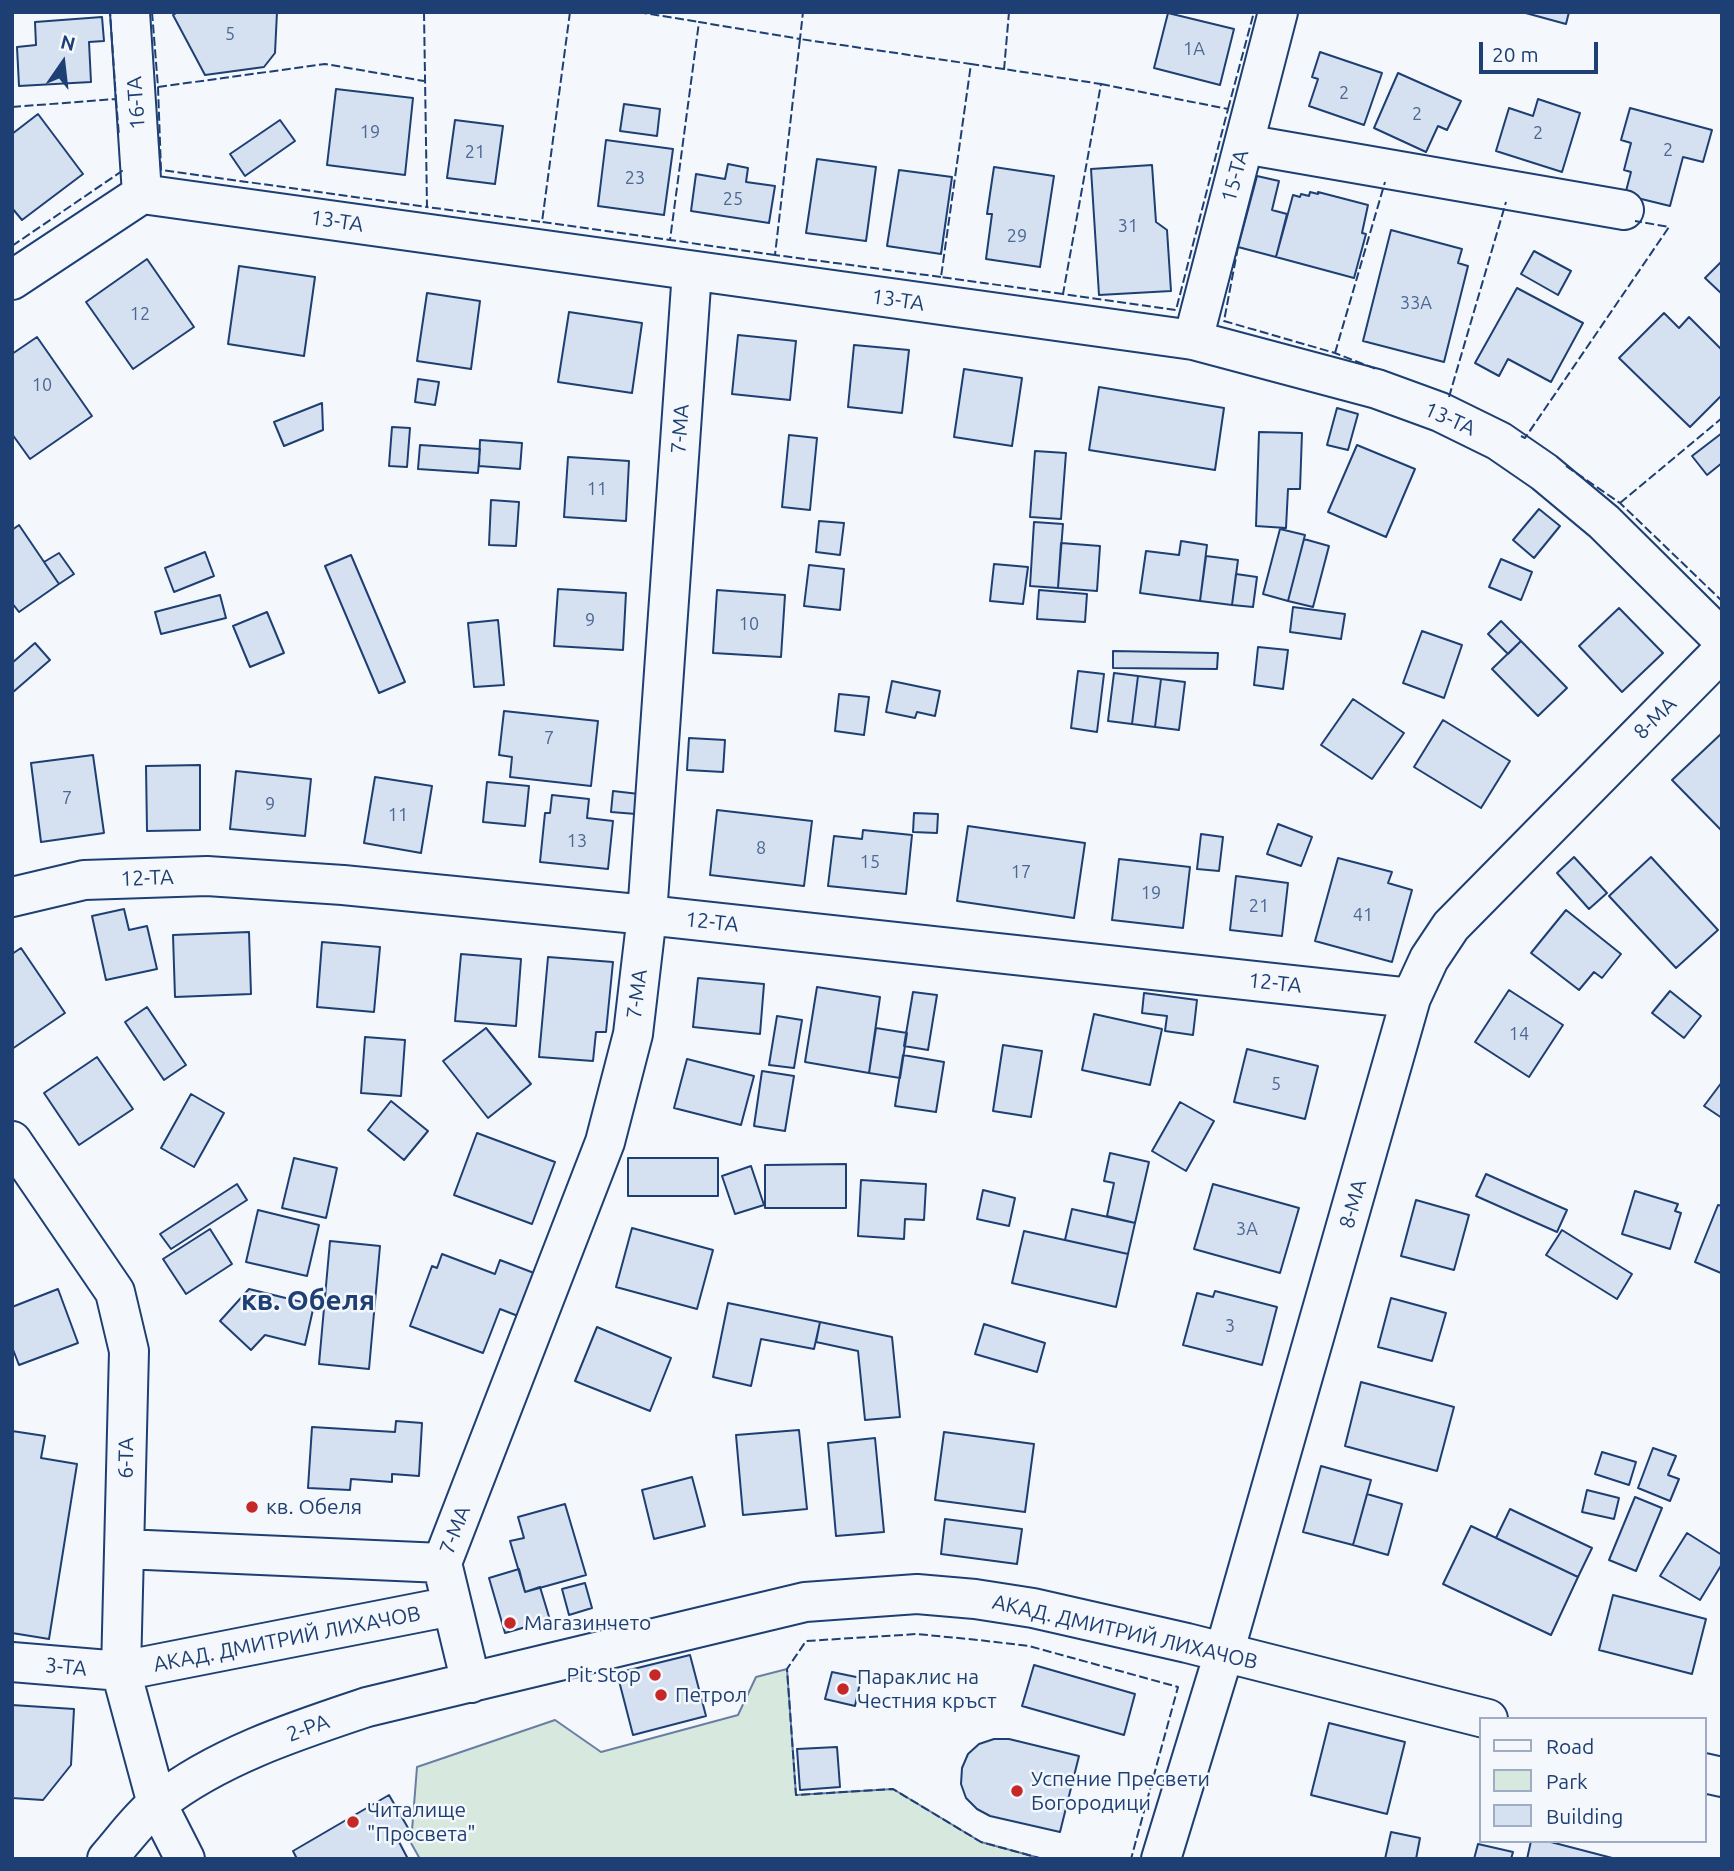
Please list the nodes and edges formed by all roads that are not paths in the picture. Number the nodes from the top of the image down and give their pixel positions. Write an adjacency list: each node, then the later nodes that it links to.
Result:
1 (130, 12): 4 (street, 16-ТА)
2 (1278, 12): 3 (street, 15-ТА)
3 (1244, 144): 5 (street); 8 (street, 15-ТА)
4 (142, 194): 6 (street, 13-ТА); 7 (street)
5 (1624, 210)
6 (691, 271): 8 (street, 13-ТА); 12 (street, 7-МА)
7 (12, 280)
8 (1193, 341): 9 (street, 13-ТА)
9 (1722, 639)
10 (1722, 651): 13 (street, 8-МА)
11 (12, 897): 12 (street, 12-ТА)
12 (646, 915): 13 (street, 12-ТА); 16 (street, 7-МА)
13 (1411, 998): 18 (street, 8-МА)
14 (12, 1141): 15 (street, 6-ТА)
15 (124, 1549): 16 (street); 20 (street, 6-ТА)
16 (442, 1563): 17 (street, 7-МА)
17 (453, 1606): 20 (street, АКАД. ДМИТРИЙ ЛИХАЧОВ); 21 (street, 7-МА)
18 (1224, 1653): 21 (street, АКАД. ДМИТРИЙ ЛИХАЧОВ); 22 (street, АКАД. ДМИТРИЙ ЛИХАЧОВ); 26 (street, 8-МА)
19 (12, 1662): 20 (street, 3-ТА)
20 (121, 1671): 23 (street, 6-ТА)
21 (471, 1683): 23 (street, 2-РА)
22 (1480, 1717)
23 (157, 1804): 24 (street, 2-РА); 25 (street, 6-ТА)
24 (107, 1859)
25 (185, 1859)
26 (1161, 1859)

